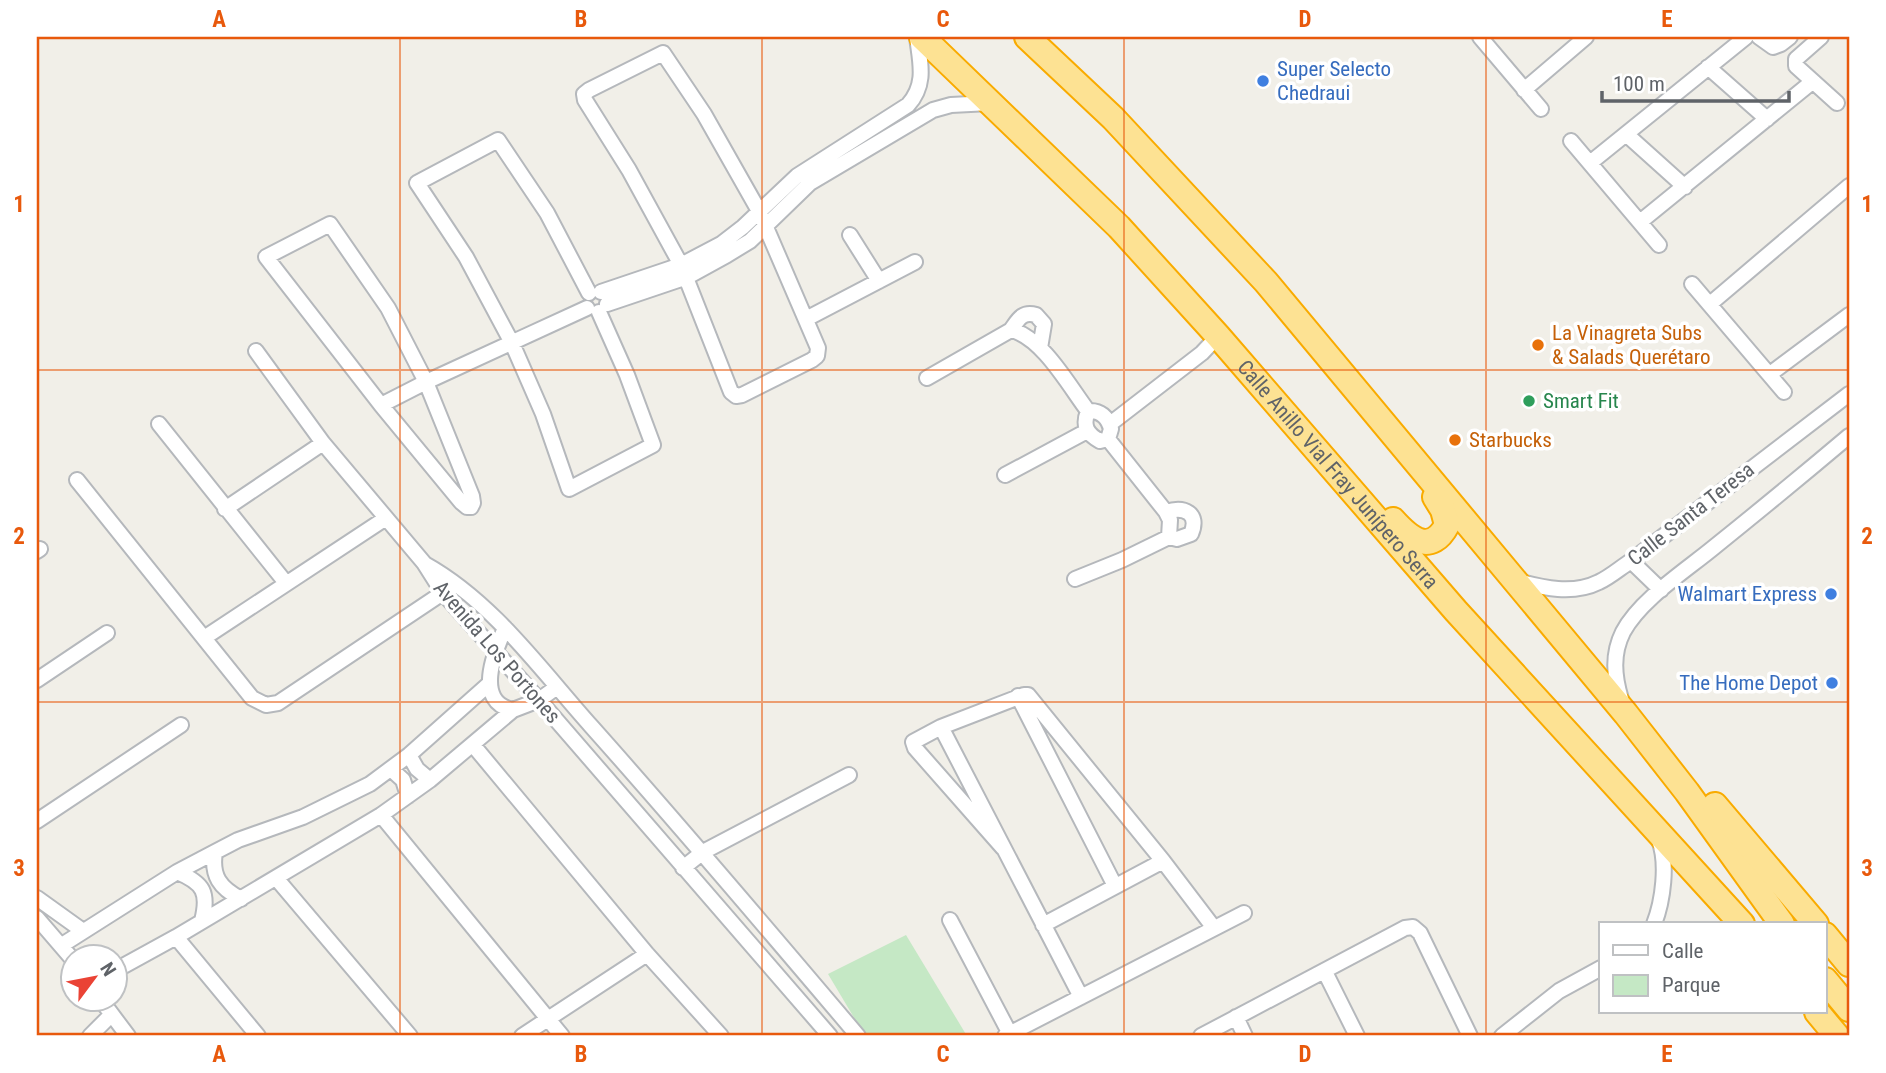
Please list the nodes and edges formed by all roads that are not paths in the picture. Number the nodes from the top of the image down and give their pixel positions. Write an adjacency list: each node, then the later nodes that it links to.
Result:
1 (917, 37): 13 (street)
2 (922, 37): 14 (highway, Calle Anillo Vial Fray Junípero Serra)
3 (1027, 37): 48 (highway)
4 (1480, 37): 12 (street)
5 (1586, 37): 12 (street)
6 (1746, 37): 10 (street)
7 (1759, 37): 8 (street)
8 (1790, 37)
9 (1821, 37): 11 (street)
10 (1708, 67): 18 (street); 19 (street)
11 (1812, 82): 15 (street); 18 (street)
12 (1524, 90): 17 (street)
13 (917, 93): 16 (street); 21 (street)
14 (992, 103): 16 (street); 39 (highway, Calle Anillo Vial Fray Junípero Serra)
15 (1837, 103)
16 (933, 110): 21 (street)
17 (1541, 110)
18 (1767, 119): 24 (street)
19 (1626, 134): 22 (street); 24 (street)
20 (1571, 141): 22 (street)
21 (856, 147): 25 (street); 27 (street)
22 (1590, 163): 26 (street)
23 (1849, 186): 35 (street)
24 (1685, 187): 26 (street)
25 (758, 211): 27 (street); 31 (street); 31 (street)
26 (1640, 222): 29 (street)
27 (766, 226): 31 (street); 37 (street)
28 (850, 235): 32 (street)
29 (1660, 245)
30 (915, 262): 32 (street)
31 (684, 271): 34 (street); 37 (street)
32 (879, 281): 37 (street)
33 (1692, 284): 35 (street)
34 (597, 302): 40 (street); 40 (street); 40 (street)
35 (1710, 304): 43 (street)
36 (1849, 315): 43 (street)
37 (806, 319)
38 (1011, 330): 41 (street); 41 (street); 44 (street)
39 (1218, 336): 51 (street); 55 (highway, Calle Anillo Vial Fray Junípero Serra)
40 (512, 343): 45 (street)
41 (1040, 348): 50 (street)
42 (256, 351): 56 (street)
43 (1770, 374): 46 (street)
44 (927, 378)
45 (426, 382): 49 (street); 49 (street); 49 (street)
46 (1784, 391)
47 (1849, 394): 63 (street, Calle Santa Teresa)
48 (1362, 399): 55 (highway); 66 (highway)
49 (381, 405)
50 (1088, 411): 51 (street); 53 (street)
51 (1111, 421): 53 (street); 60 (street)
52 (159, 424): 59 (street)
53 (1087, 431): 57 (street)
54 (1849, 436): 69 (street, Calle Santa Teresa)
55 (1310, 442): 93 (highway, Calle Anillo Vial Fray Junípero Serra)
56 (323, 443): 59 (street); 61 (street)
57 (1004, 475)
58 (77, 480): 73 (street)
59 (225, 509): 67 (street)
60 (1166, 512): 62 (street); 62 (street)
61 (386, 518): 64 (street); 67 (street)
62 (1169, 537): 65 (street)
63 (1631, 561): 66 (street, Calle Santa Teresa); 69 (street)
64 (424, 563): 68 (street, Avenida Los Portones); 70 (street, Avenida Los Portones)
65 (1075, 579)
66 (1516, 581): 81 (highway)
67 (286, 583): 73 (street)
68 (456, 583): 70 (street); 71 (street, Avenida Los Portones)
69 (1661, 590): 81 (street, Calle Santa Teresa)
70 (443, 593): 73 (street); 74 (street, Avenida Los Portones)
71 (505, 628): 74 (street); 77 (street, Avenida Los Portones)
72 (107, 633): 75 (street)
73 (204, 638)
74 (496, 651): 76 (street); 79 (street, Avenida Los Portones)
75 (37, 680)
76 (490, 683): 80 (street); 85 (street)
77 (556, 687): 79 (street); 96 (street, Avenida Los Portones)
78 (1018, 696): 83 (street); 97 (street); 101 (street)
79 (539, 700): 80 (street); 98 (street, Avenida Los Portones)
80 (513, 710): 84 (street)
81 (1626, 714): 89 (highway)
82 (181, 725): 92 (street)
83 (942, 727): 94 (street); 94 (street)
84 (473, 745): 88 (street); 119 (street)
85 (409, 755): 86 (street); 88 (street)
86 (392, 769): 90 (street); 95 (street)
87 (849, 775): 96 (street)
88 (430, 780): 90 (street)
89 (1687, 792): 110 (highway); 111 (highway)
90 (408, 796): 91 (street)
91 (381, 815): 100 (street); 130 (street)
92 (37, 821)
93 (1653, 825): 108 (street); 109 (highway, Calle Anillo Vial Fray Junípero Serra)
94 (1003, 848): 112 (street)
95 (215, 852): 99 (street); 103 (street)
96 (703, 852): 98 (street); 140 (street, Avenida Los Portones)
97 (1163, 861): 101 (street); 113 (street)
98 (683, 868): 139 (street, Avenida Los Portones)
99 (177, 872): 107 (street); 114 (street)
100 (276, 878): 103 (street); 135 (street)
101 (1115, 886): 112 (street)
102 (37, 898): 114 (street)
103 (241, 899): 107 (street)
104 (1244, 913): 113 (street)
105 (37, 919): 117 (street)
106 (950, 920): 131 (street)
107 (202, 921): 116 (street)
108 (1655, 922)
109 (1740, 922)
110 (1782, 922)
111 (1814, 922)
112 (1043, 925): 125 (street)
113 (1214, 928): 125 (street)
114 (83, 931): 118 (street)
115 (1826, 936): 121 (highway)
116 (176, 937): 120 (street); 134 (street)
117 (61, 944)
118 (64, 944)
119 (647, 954): 130 (street); 138 (street)
120 (130, 962)
121 (1849, 964)
122 (1599, 969): 145 (street)
123 (1325, 972): 129 (street); 143 (street); 144 (street)
124 (1826, 981): 126 (highway)
125 (1081, 997): 131 (street)
126 (1849, 1009)
127 (1819, 1014): 146 (highway)
128 (111, 1015): 132 (street); 133 (street)
129 (1236, 1017): 141 (street); 142 (street)
130 (547, 1020): 136 (street); 137 (street)
131 (1008, 1035)
132 (90, 1036)
133 (128, 1036)
134 (258, 1036)
135 (410, 1036)
136 (522, 1036)
137 (562, 1036)
138 (721, 1036)
139 (830, 1036)
140 (858, 1036)
141 (1201, 1036)
142 (1245, 1036)
143 (1357, 1036)
144 (1470, 1036)
145 (1502, 1036)
146 (1837, 1036)

